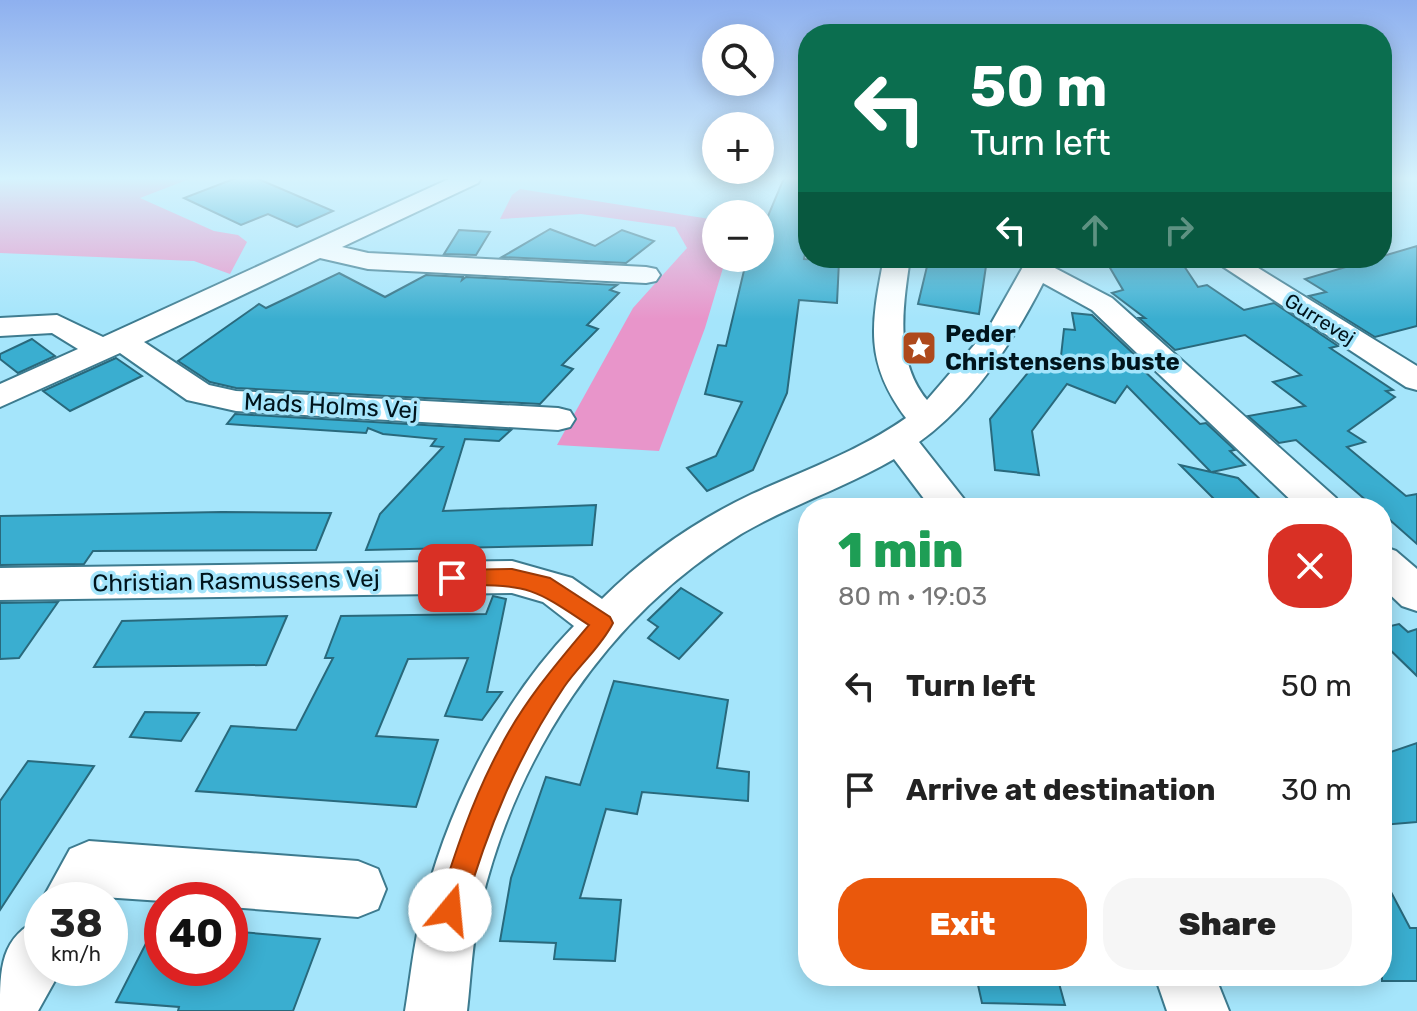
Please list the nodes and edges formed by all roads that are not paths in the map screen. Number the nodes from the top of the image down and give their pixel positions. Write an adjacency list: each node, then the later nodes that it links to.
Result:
1 (367, 225): 2 (street)
2 (315, 249): 7 (street); 9 (street)
3 (895, 268): 13 (street)
4 (1037, 268): 13 (street)
5 (1045, 268): 15 (street)
6 (1239, 268): 10 (street, Gurrevej)
7 (646, 275)
8 (0, 327): 9 (street, Mads Holms Vej)
9 (111, 345): 11 (street); 12 (street, Mads Holms Vej)
10 (1417, 380)
11 (0, 397)
12 (558, 419)
13 (912, 430): 14 (street); 19 (street)
14 (947, 498)
15 (1312, 498)
16 (1392, 571): 18 (street)
17 (0, 584): 19 (street, Christian Rasmussens Vej)
18 (1417, 594)
19 (603, 623): 25 (street)
20 (81, 882): 21 (street)
21 (358, 889)
22 (24, 977): 24 (street)
23 (1189, 986): 26 (street)
24 (4, 1011)
25 (436, 1011)
26 (1198, 1011)

